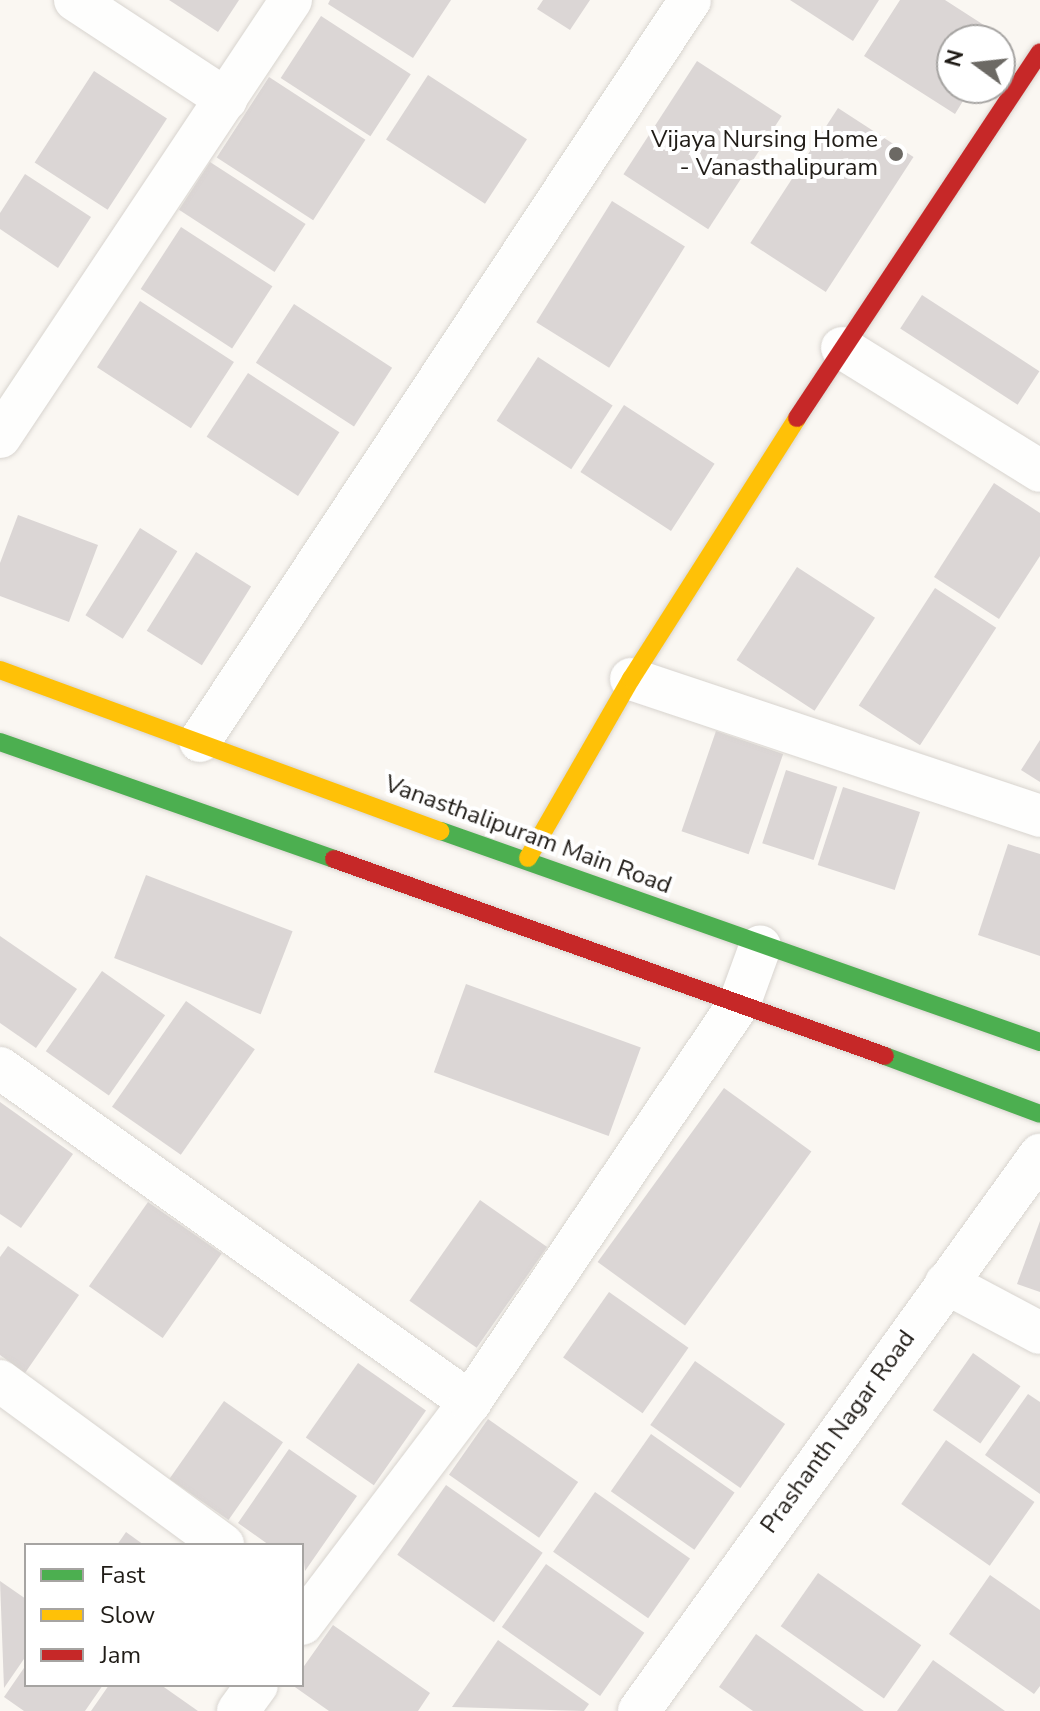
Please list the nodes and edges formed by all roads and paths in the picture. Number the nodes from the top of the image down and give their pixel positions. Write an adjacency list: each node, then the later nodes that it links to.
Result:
1 (75, 0): 5 (street)
2 (291, 0): 5 (street)
3 (690, 0): 11 (street)
4 (1040, 52): 6 (street)
5 (226, 99): 7 (street)
6 (842, 348): 8 (street); 10 (street)
7 (5, 419)
8 (1039, 468)
9 (0, 670): 11 (street, Vanasthalipuram Main Road)
10 (631, 679): 13 (street); 14 (street)
11 (200, 741): 14 (street, Vanasthalipuram Main Road)
12 (0, 743): 16 (street)
13 (1040, 816)
14 (528, 858): 15 (street, Vanasthalipuram Main Road)
15 (760, 947): 16 (street); 17 (street, Vanasthalipuram Main Road)
16 (740, 1002): 19 (street); 24 (street)
17 (1040, 1042)
18 (0, 1068): 24 (street)
19 (1040, 1114)
20 (1040, 1155): 21 (street, Prashanth Nagar Road)
21 (946, 1283): 22 (street); 29 (street, Prashanth Nagar Road)
22 (1040, 1333)
23 (0, 1381): 25 (street)
24 (470, 1402): 26 (street)
25 (220, 1543)
26 (305, 1613)
27 (256, 1687): 28 (street)
28 (238, 1711)
29 (639, 1711)

